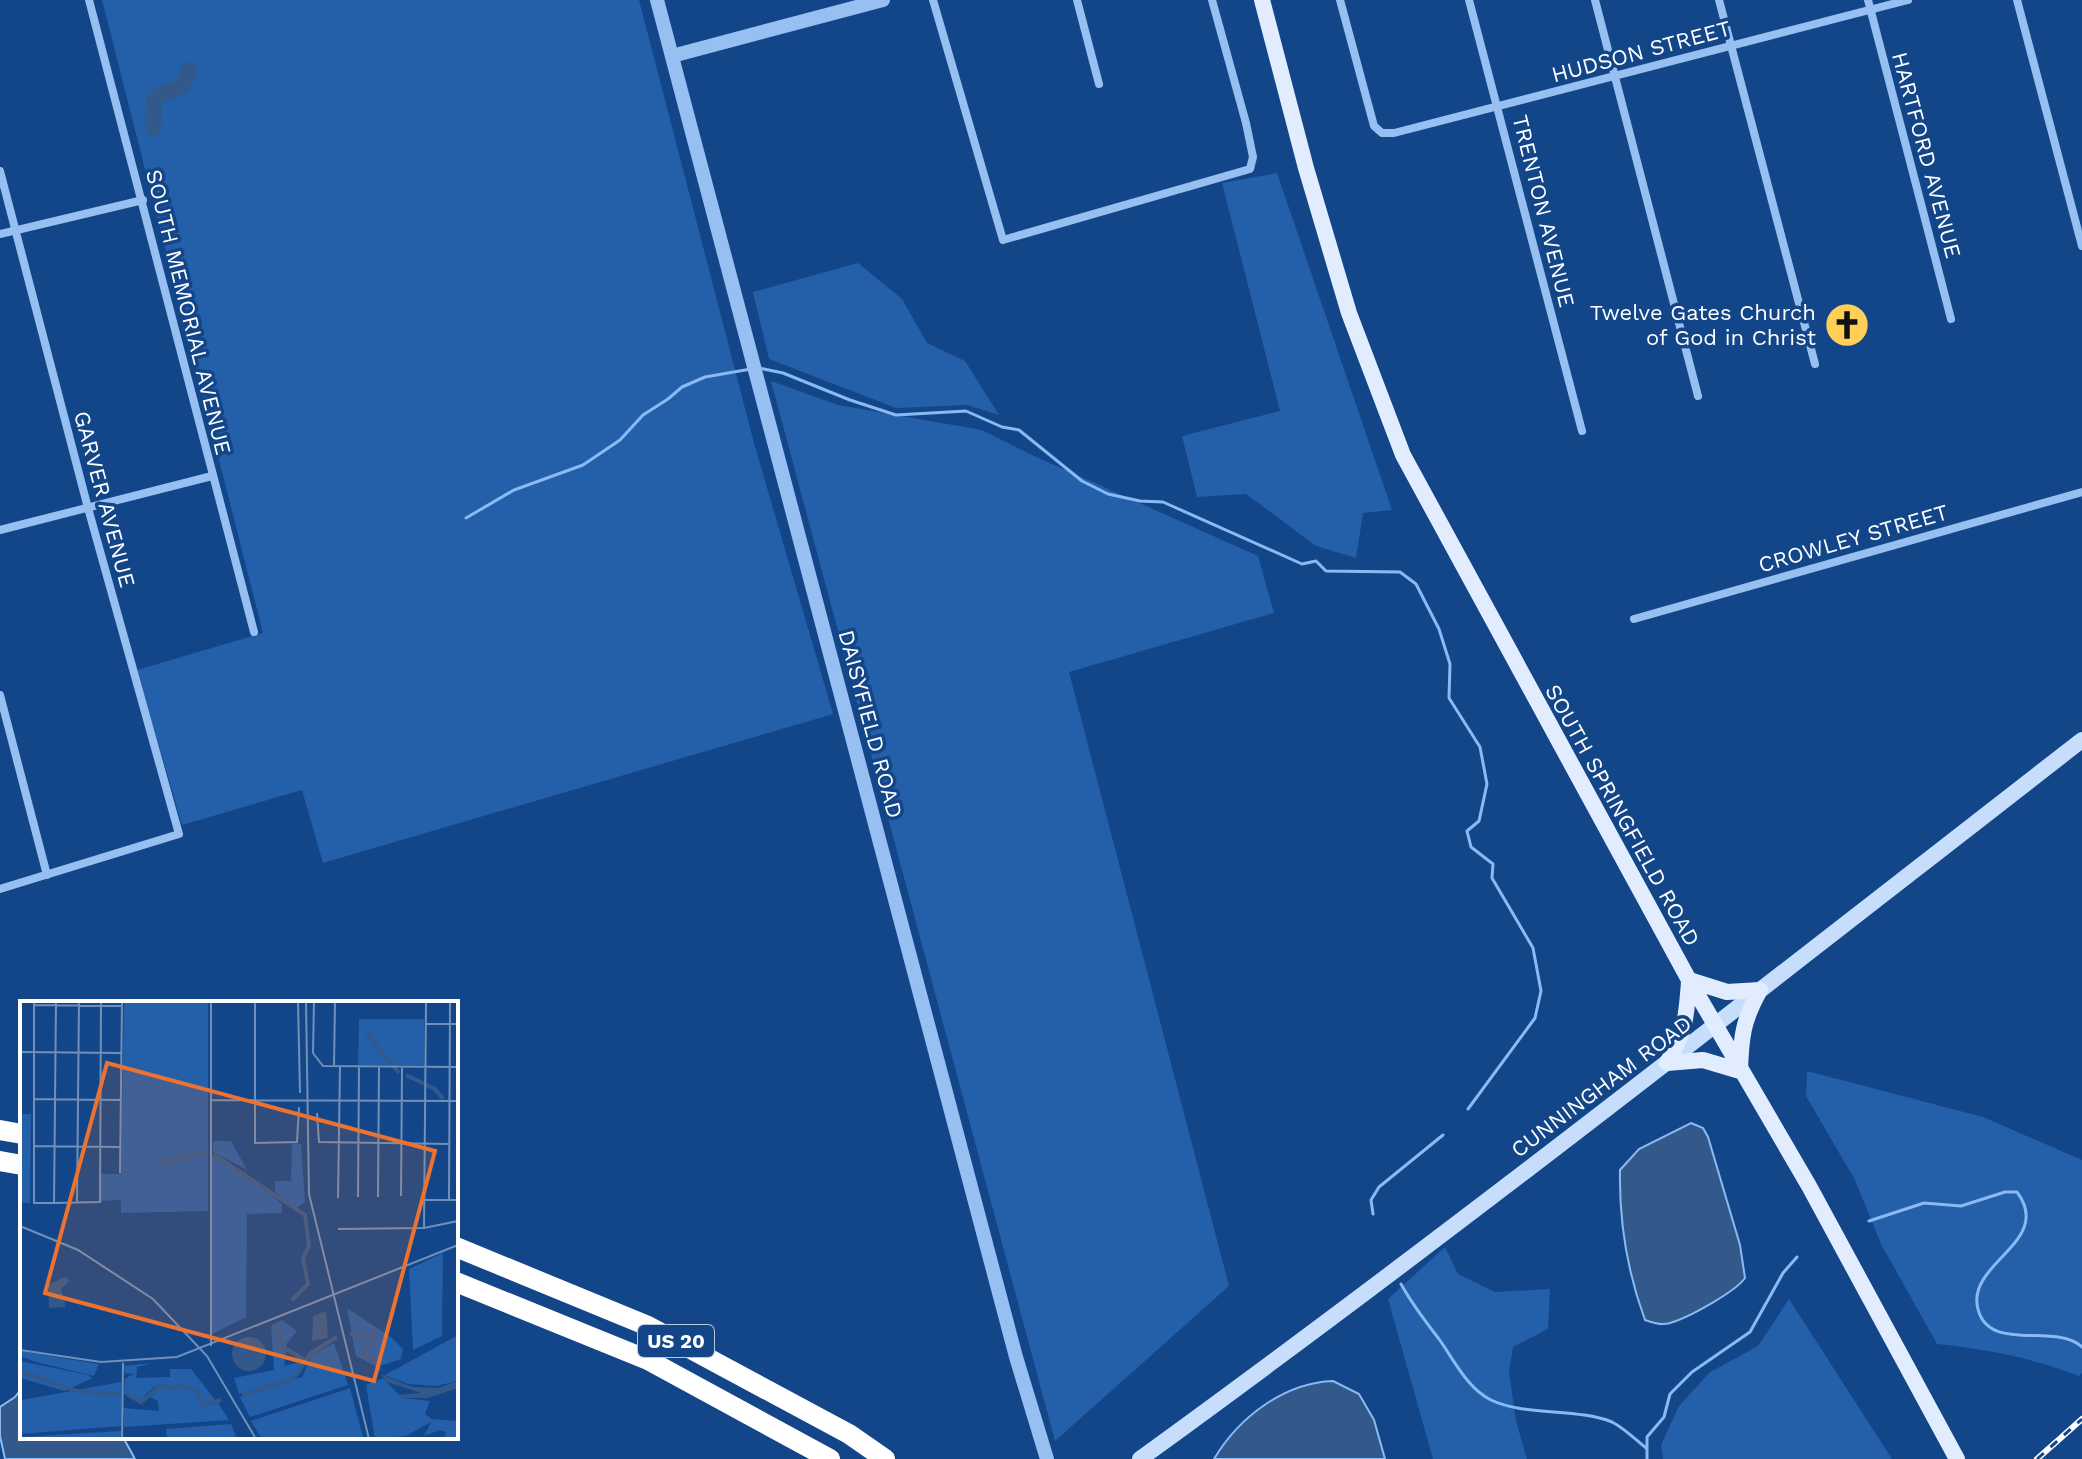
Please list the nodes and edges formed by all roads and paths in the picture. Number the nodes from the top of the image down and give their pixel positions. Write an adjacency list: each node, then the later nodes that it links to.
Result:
1 (89, 0): 21 (street, SOUTH MEMORIAL AVENUE)
2 (657, 0): 16 (street, DAISYFIELD ROAD)
3 (883, 0): 16 (street)
4 (933, 0): 6 (street)
5 (1077, 0): 18 (street)
6 (1212, 0)
7 (1262, 0): 39 (main road, SOUTH SPRINGFIELD ROAD)
8 (1340, 0): 19 (street, HUDSON STREET)
9 (1469, 0): 19 (street, TRENTON AVENUE)
10 (1595, 0): 17 (street)
11 (1719, 0): 15 (street)
12 (1908, 0): 14 (street, HUDSON STREET)
13 (2017, 0): 24 (street)
14 (1869, 5): 15 (street, HUDSON STREET); 25 (street, HARTFORD AVENUE)
15 (1731, 45): 17 (street, HUDSON STREET); 26 (street)
16 (672, 56): 52 (street, DAISYFIELD ROAD)
17 (1615, 76): 19 (street, HUDSON STREET); 27 (street)
18 (1099, 84)
19 (1498, 106): 28 (street, TRENTON AVENUE)
20 (0, 171): 22 (street, GARVER AVENUE)
21 (143, 200): 22 (street); 29 (street, SOUTH MEMORIAL AVENUE)
22 (16, 230): 23 (street); 31 (street, GARVER AVENUE)
23 (0, 234)
24 (2082, 246)
25 (1951, 319)
26 (1815, 364)
27 (1698, 396)
28 (1582, 431)
29 (212, 476): 31 (street); 34 (street, SOUTH MEMORIAL AVENUE)
30 (2082, 492): 33 (street, CROWLEY STREET)
31 (88, 508): 32 (street); 37 (street, GARVER AVENUE)
32 (0, 530)
33 (1634, 619)
34 (254, 632)
35 (0, 695): 37 (street)
36 (2082, 740): 40 (main road, CUNNINGHAM ROAD)
37 (47, 875): 38 (street)
38 (0, 889)
39 (1689, 980): 40 (main road); 41 (main road, SOUTH SPRINGFIELD ROAD); 42 (main road)
40 (1760, 990): 41 (main road, CUNNINGHAM ROAD); 43 (main road)
41 (1715, 1026): 42 (main road, CUNNINGHAM ROAD); 43 (main road, SOUTH SPRINGFIELD ROAD)
42 (1667, 1063): 43 (main road); 53 (main road, CUNNINGHAM ROAD)
43 (1740, 1071): 54 (main road, SOUTH SPRINGFIELD ROAD)
44 (0, 1130): 45 (highway)
45 (20, 1134)
46 (0, 1161): 47 (highway)
47 (20, 1165)
48 (458, 1248): 51 (highway, US 20)
49 (458, 1283): 50 (highway, US 20)
50 (830, 1459)
51 (885, 1459)
52 (1047, 1459)
53 (1140, 1459)
54 (1957, 1459)

